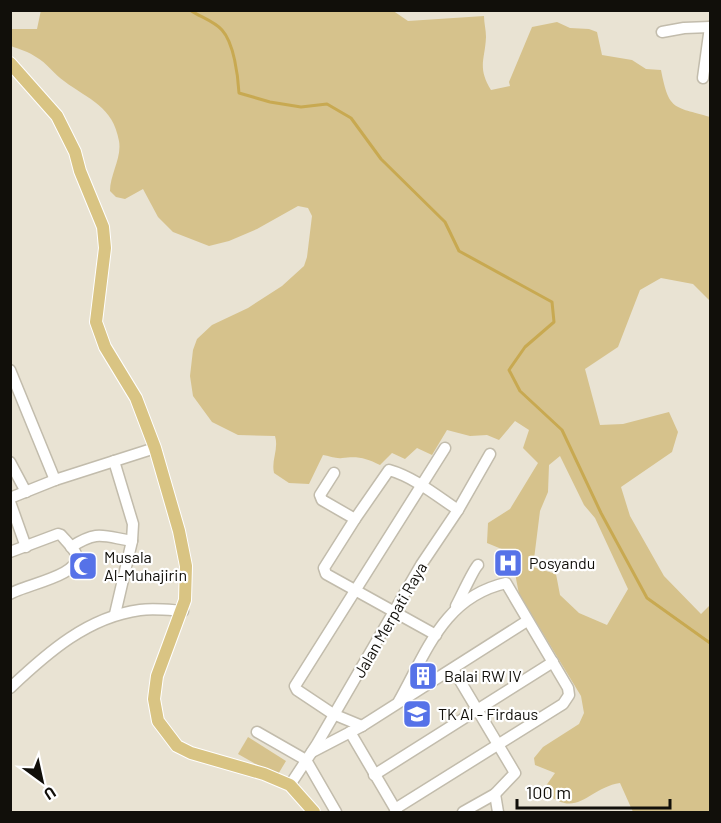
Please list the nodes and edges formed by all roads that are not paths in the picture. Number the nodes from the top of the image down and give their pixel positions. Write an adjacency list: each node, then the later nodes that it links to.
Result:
1 (710, 27): 2 (street); 4 (street)
2 (662, 32)
3 (10, 63): 6 (main road)
4 (703, 78)
5 (10, 370): 12 (street)
6 (155, 448): 9 (street); 26 (main road)
7 (445, 448): 13 (street)
8 (490, 454): 16 (street, Jalan Merpati Raya)
9 (114, 461): 12 (street); 18 (street)
10 (10, 462): 14 (street)
11 (334, 473): 17 (street)
12 (55, 480): 14 (street)
13 (423, 487): 16 (street); 17 (street); 23 (street)
14 (26, 492): 15 (street)
15 (10, 500): 19 (street)
16 (458, 510): 27 (street, Jalan Merpati Raya)
17 (355, 519): 23 (street)
18 (132, 541): 20 (street); 28 (street)
19 (26, 547): 20 (street); 21 (street)
20 (71, 547): 24 (street)
21 (10, 552)
22 (478, 565): 25 (street)
23 (357, 590): 27 (street); 36 (street)
24 (10, 594)
25 (454, 609): 29 (street); 30 (street)
26 (183, 611): 28 (street); 43 (main road)
27 (396, 611): 30 (street); 36 (street, Jalan Merpati Raya)
28 (115, 614): 33 (street)
29 (527, 621): 31 (street); 32 (street)
30 (436, 635): 34 (street)
31 (553, 662): 35 (street); 40 (street)
32 (453, 669): 34 (street); 35 (street)
33 (10, 688)
34 (399, 701): 37 (street)
35 (478, 710): 40 (street); 42 (street)
36 (333, 714): 37 (street); 41 (street, Jalan Merpati Raya)
37 (362, 726): 39 (street)
38 (257, 732): 41 (street)
39 (350, 732): 41 (street); 42 (street)
40 (500, 745): 44 (street); 45 (street)
41 (309, 756): 43 (street, Jalan Merpati Raya); 47 (street)
42 (374, 775): 45 (street)
43 (291, 785): 46 (main road)
44 (495, 794): 48 (street); 49 (street)
45 (396, 811)
46 (314, 813)
47 (336, 813)
48 (463, 813)
49 (498, 813)

